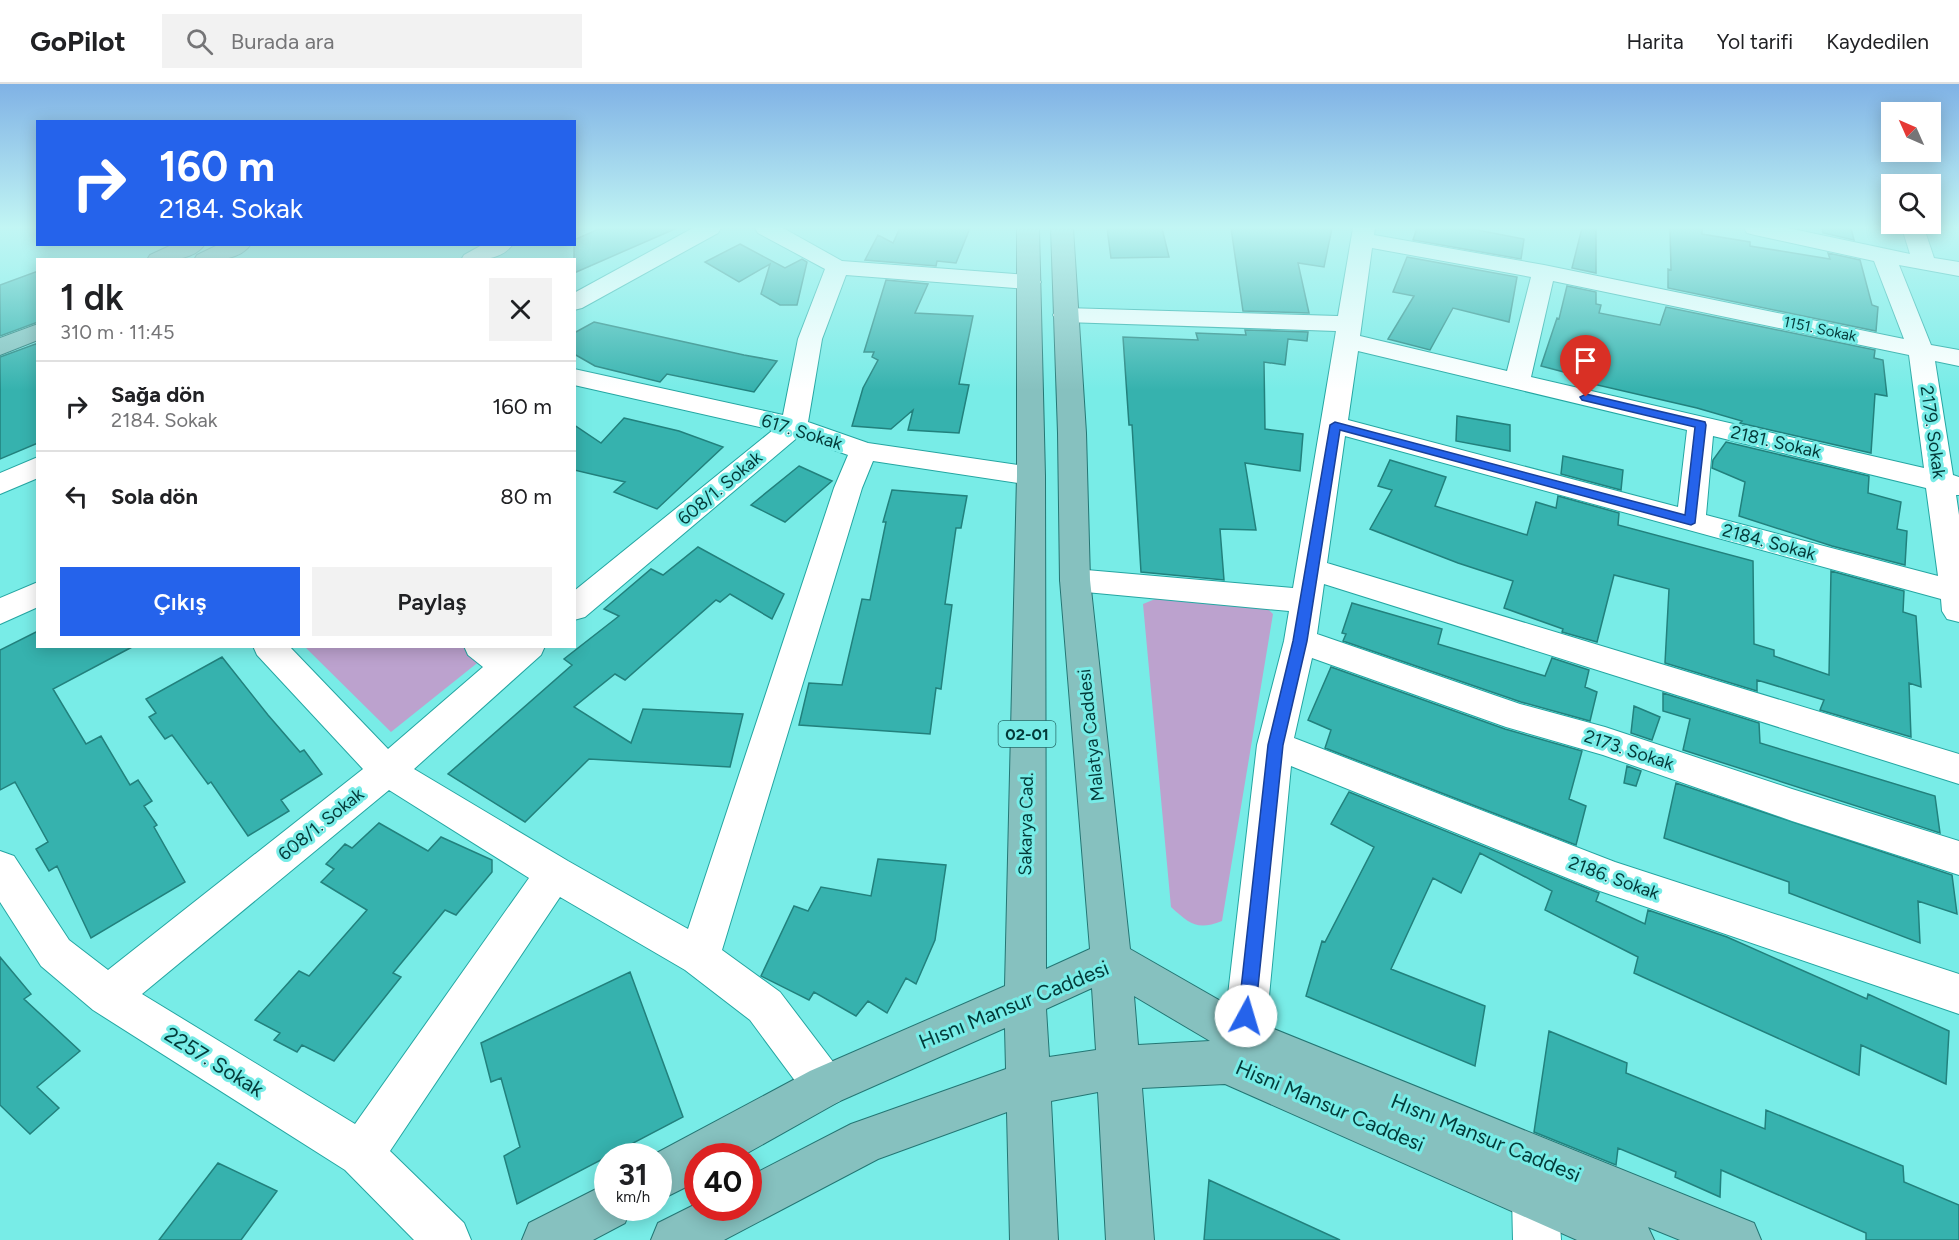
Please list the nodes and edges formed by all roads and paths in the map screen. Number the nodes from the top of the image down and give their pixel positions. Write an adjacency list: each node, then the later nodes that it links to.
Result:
1 (612, 282): 9 (street)
2 (831, 282): 22 (street)
3 (1029, 282): 25 (main road, Sakarya Cad. / 02-01)
4 (1064, 282): 11 (main road, Malatya Caddesi)
5 (1356, 282): 14 (street)
6 (1541, 282): 19 (street)
7 (1592, 282): 16 (street, 1151. Sokak)
8 (1894, 282): 16 (street, 2179. Sokak)
9 (576, 302)
10 (36, 311): 12 (main road)
11 (1065, 315): 14 (street, 2181. Sokak); 30 (main road, Malatya Caddesi)
12 (0, 326)
13 (36, 332): 15 (main road)
14 (1349, 332): 19 (street, 2181. Sokak); 20 (street)
15 (0, 347)
16 (1921, 350): 17 (street, 1151. Sokak); 26 (street, 2179. Sokak)
17 (1959, 358)
18 (576, 377): 22 (street, 617. Sokak)
19 (1516, 381): 21 (street, 2181. Sokak)
20 (1335, 425): 28 (street, 2184. Sokak); 29 (street)
21 (1701, 425): 26 (street, 2181. Sokak); 28 (street)
22 (794, 426): 23 (street, 617. Sokak); 34 (street, 608/1. Sokak)
23 (864, 452): 25 (street, 617. Sokak); 45 (street)
24 (36, 467): 27 (street)
25 (1031, 476): 49 (main road, Sakarya Cad. / 02-01)
26 (1949, 483): 32 (street, 2179. Sokak)
27 (0, 485)
28 (1691, 520): 32 (street, 2184. Sokak)
29 (1311, 569): 33 (street); 40 (street)
30 (1075, 579): 33 (street); 46 (main road, Malatya Caddesi)
31 (36, 594): 35 (street)
32 (1958, 600)
33 (1306, 601): 36 (street)
34 (576, 607)
35 (0, 612)
36 (1300, 641): 39 (street); 42 (street, 2173. Sokak)
37 (271, 648): 41 (street)
38 (504, 654): 41 (street, 608/1. Sokak)
39 (1275, 745): 47 (street, 2186. Sokak); 50 (street)
40 (1959, 769)
41 (387, 771): 44 (street); 48 (street, 608/1. Sokak)
42 (1959, 858)
43 (0, 868): 48 (street, 2257. Sokak)
44 (554, 873): 45 (street); 54 (street)
45 (699, 957): 53 (street)
46 (1112, 960): 49 (main road, Hısnı Mansur Caddesi); 50 (main road, Hısnı Mansur Caddesi); 51 (main road, Malatya Caddesi)
47 (1959, 994)
48 (108, 996): 54 (street, 2257. Sokak)
49 (1025, 996): 52 (main road, Sakarya Cad. / 02-01); 53 (main road, Hısnı Mansur Caddesi)
50 (1244, 1038): 66 (main road, Hısnı Mansur Caddesi)
51 (1120, 1067): 52 (main road, Hisni Mansur Caddesi); 58 (main road, Hisni Mansur Caddesi); 64 (main road, Malatya Caddesi)
52 (1027, 1083): 56 (main road, Hisni Mansur Caddesi); 63 (main road, Sakarya Cad. / 02-01)
53 (825, 1086): 55 (main road, Hısnı Mansur Caddesi)
54 (361, 1154): 60 (street, 2257. Sokak)
55 (672, 1170)
56 (762, 1195)
57 (594, 1214): 61 (main road)
58 (1536, 1218): 65 (main road, Hisni Mansur Caddesi)
59 (712, 1221): 62 (main road)
60 (447, 1240)
61 (546, 1240)
62 (675, 1240)
63 (1034, 1240)
64 (1130, 1240)
65 (1630, 1240)
66 (1737, 1240)

